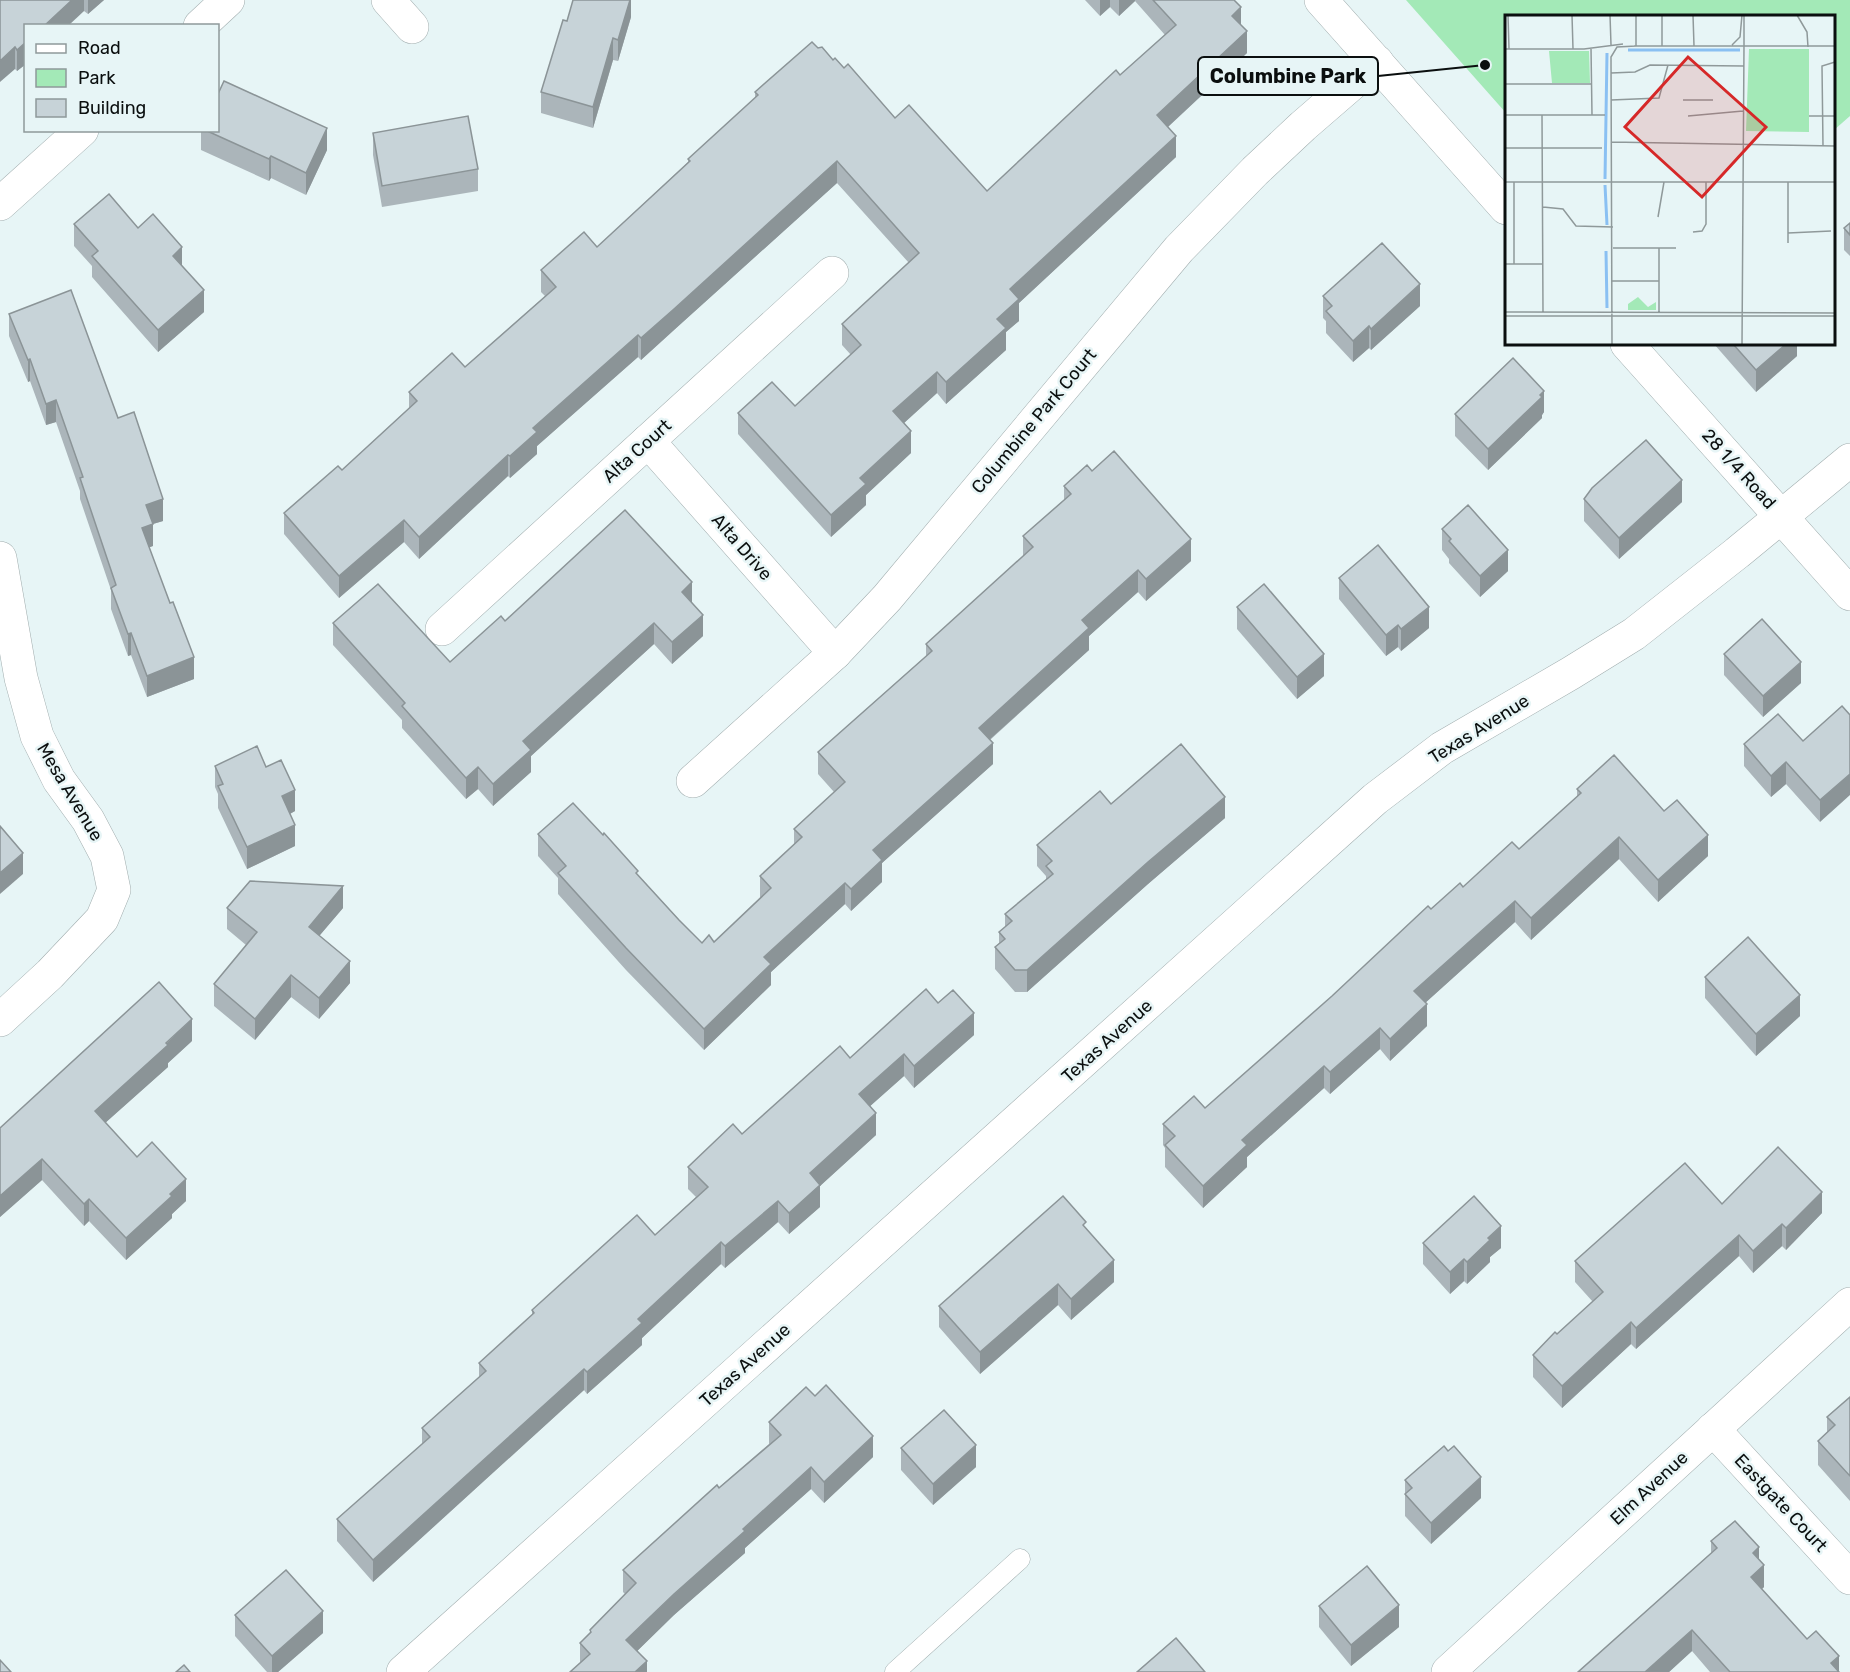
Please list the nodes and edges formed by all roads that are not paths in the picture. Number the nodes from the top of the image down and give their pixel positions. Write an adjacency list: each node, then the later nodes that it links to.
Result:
1 (228, 0): 4 (street)
2 (388, 0): 5 (street)
3 (1321, 0): 6 (street)
4 (202, 24)
5 (412, 27)
6 (1377, 62): 9 (street); 18 (street, Columbine Park Court)
7 (80, 132): 8 (street)
8 (0, 204)
9 (1505, 207)
10 (832, 273): 12 (street, Alta Court)
11 (1628, 345): 14 (street, 28 1/4 Road)
12 (648, 441): 17 (street, Alta Court); 18 (street, Alta Drive)
13 (1850, 460): 14 (street, Texas Avenue)
14 (1782, 517): 16 (street, 28 1/4 Road); 25 (street, Texas Avenue)
15 (0, 558): 20 (street, Mesa Avenue)
16 (1850, 594)
17 (442, 629)
18 (835, 653): 19 (street, Columbine Park Court)
19 (693, 781)
20 (0, 1020)
21 (1850, 1304): 22 (street, Elm Avenue)
22 (1713, 1429): 24 (street, Eastgate Court); 27 (street, Elm Avenue)
23 (1020, 1559): 26 (lane)
24 (1850, 1578)
25 (403, 1672)
26 (895, 1672)
27 (1448, 1672)

